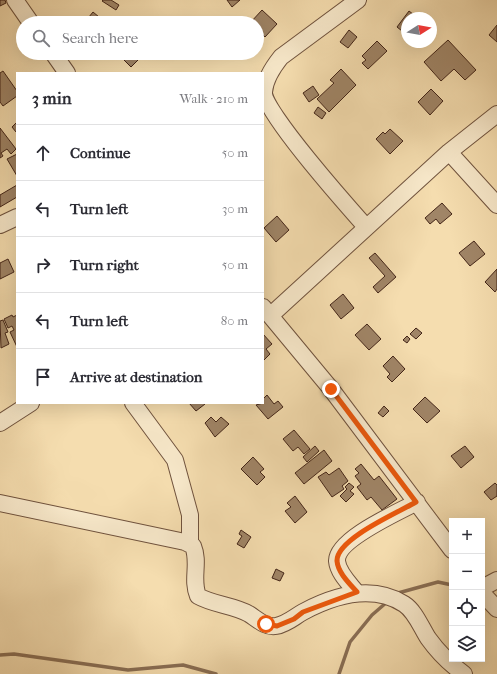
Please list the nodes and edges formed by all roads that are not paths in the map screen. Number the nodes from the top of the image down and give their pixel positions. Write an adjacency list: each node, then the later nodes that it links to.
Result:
1 (15, 0): 3 (street)
2 (358, 0): 6 (street)
3 (26, 16)
4 (58, 60): 5 (street)
5 (66, 72)
6 (264, 90)
7 (264, 95): 13 (street)
8 (497, 114): 9 (street)
9 (449, 152): 10 (street); 13 (street)
10 (497, 205)
11 (16, 217): 12 (street)
12 (0, 225)
13 (366, 227): 14 (street)
14 (267, 311): 18 (street)
15 (29, 404): 17 (street)
16 (134, 404): 20 (street)
17 (0, 423)
18 (416, 502): 21 (street); 24 (street)
19 (0, 503): 20 (street)
20 (190, 544): 24 (street)
21 (449, 546)
22 (497, 580): 23 (street)
23 (485, 586)
24 (357, 592): 27 (street)
25 (485, 596): 26 (street)
26 (497, 609)
27 (464, 674)

